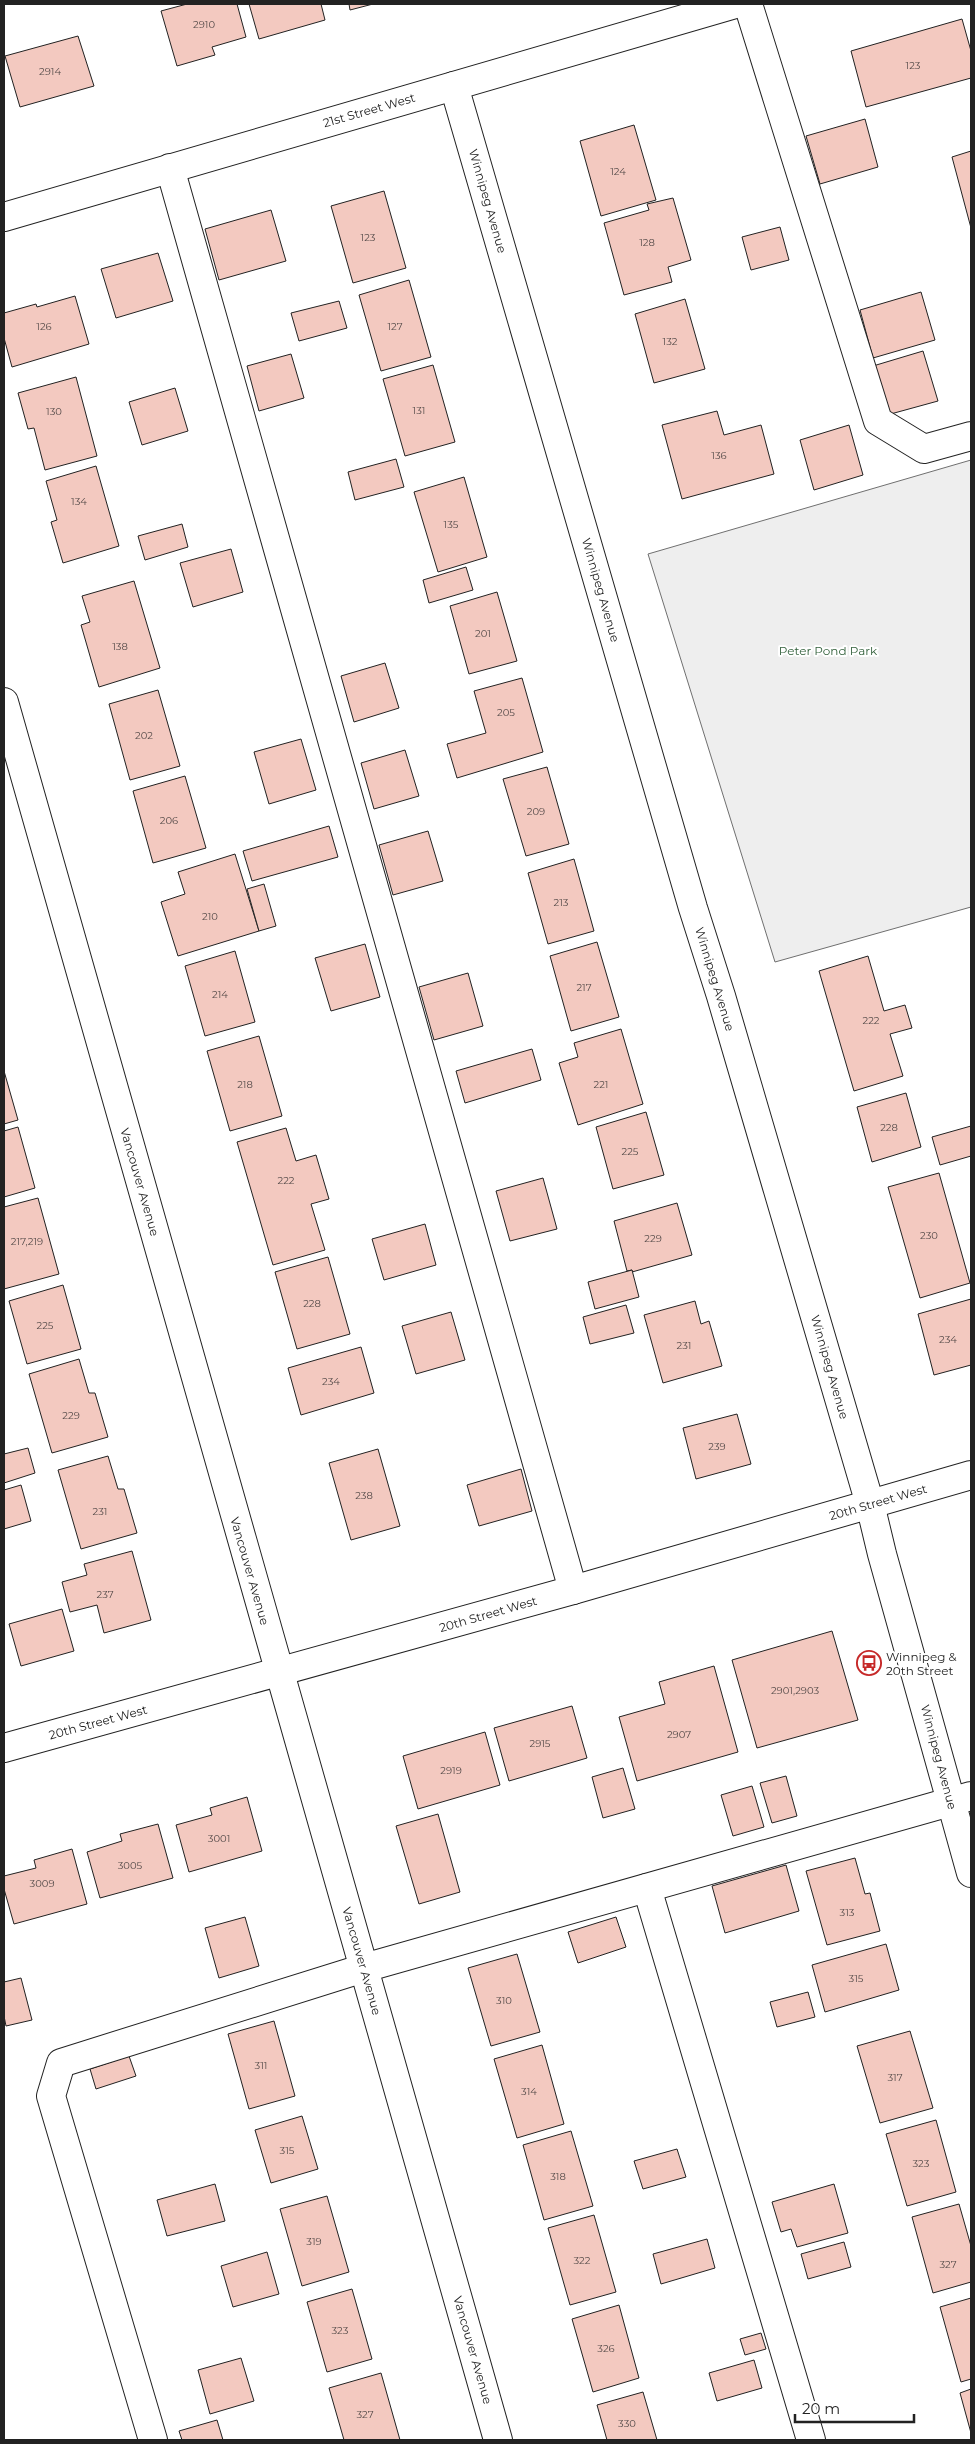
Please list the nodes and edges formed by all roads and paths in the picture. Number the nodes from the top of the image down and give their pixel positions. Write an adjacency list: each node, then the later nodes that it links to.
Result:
1 (735, 4): 3 (street, 21st Street West)
2 (748, 4): 6 (street)
3 (454, 86): 4 (street, 21st Street West); 9 (street, Winnipeg Avenue)
4 (170, 168): 5 (street, 21st Street West); 10 (street)
5 (4, 217)
6 (971, 436)
7 (4, 702): 11 (street, Vancouver Avenue)
8 (971, 1475): 9 (street, 20th Street West)
9 (870, 1504): 10 (street, 20th Street West); 13 (street, Winnipeg Avenue)
10 (573, 1590): 11 (street, 20th Street West)
11 (279, 1672): 12 (street, 20th Street West); 16 (street, Vancouver Avenue)
12 (4, 1748)
13 (961, 1799): 14 (street, Winnipeg Avenue); 15 (street)
14 (971, 1873)
15 (647, 1888): 16 (street); 19 (street)
16 (364, 1968): 17 (street); 18 (street, Vancouver Avenue)
17 (153, 2440)
18 (498, 2440)
19 (811, 2440)

